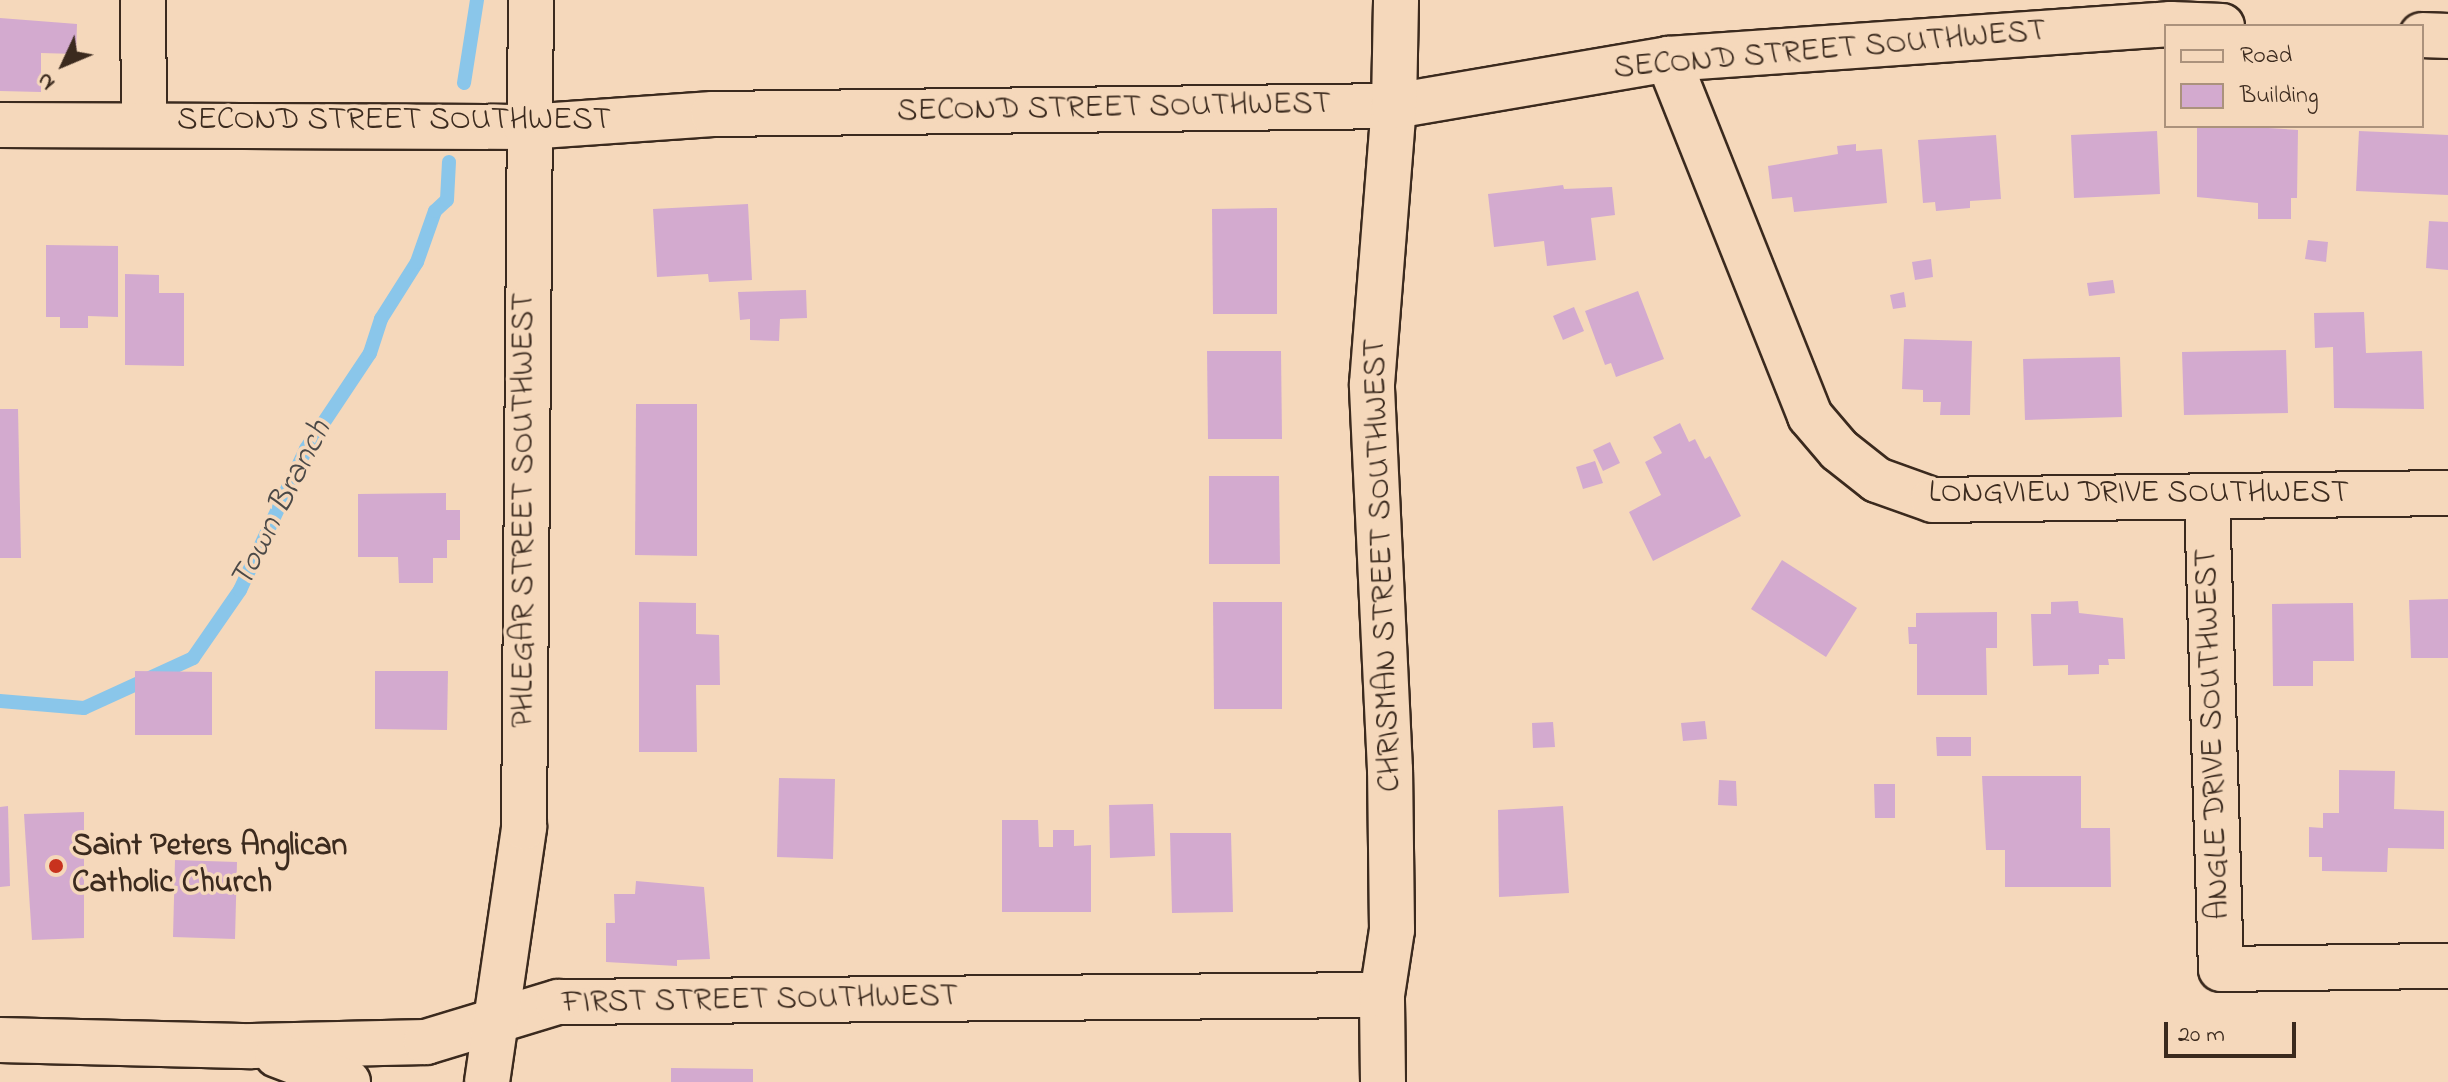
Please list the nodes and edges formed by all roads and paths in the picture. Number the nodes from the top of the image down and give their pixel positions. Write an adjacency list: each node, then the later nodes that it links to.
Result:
1 (143, 0): 9 (street)
2 (531, 0): 11 (street, PHLEGAR STREET SOUTHWEST)
3 (1396, 0): 8 (street, CHRISMAN STREET SOUTHWEST)
4 (2164, 24): 7 (street, SECOND STREET SOUTHWEST)
5 (2424, 35): 6 (street)
6 (2448, 36)
7 (1668, 59): 8 (street, SECOND STREET SOUTHWEST); 13 (street, LONGVIEW DRIVE SOUTHWEST)
8 (1394, 106): 11 (street, SECOND STREET SOUTHWEST); 15 (street, CHRISMAN STREET SOUTHWEST)
9 (144, 122): 10 (street, SECOND STREET SOUTHWEST); 11 (street, SECOND STREET SOUTHWEST)
10 (0, 125)
11 (526, 127): 16 (street, PHLEGAR STREET SOUTHWEST)
12 (2448, 493): 13 (street, LONGVIEW DRIVE SOUTHWEST)
13 (2207, 499): 14 (street, ANGLE DRIVE SOUTHWEST)
14 (2448, 966)
15 (1382, 995): 16 (street, FIRST STREET SOUTHWEST); 21 (street, CHRISMAN STREET SOUTHWEST)
16 (498, 1018): 18 (street, FIRST STREET SOUTHWEST); 20 (street, PHLEGAR STREET SOUTHWEST)
17 (0, 1040): 18 (street, FIRST STREET SOUTHWEST)
18 (252, 1046): 19 (street)
19 (348, 1082)
20 (487, 1082)
21 (1383, 1082)

